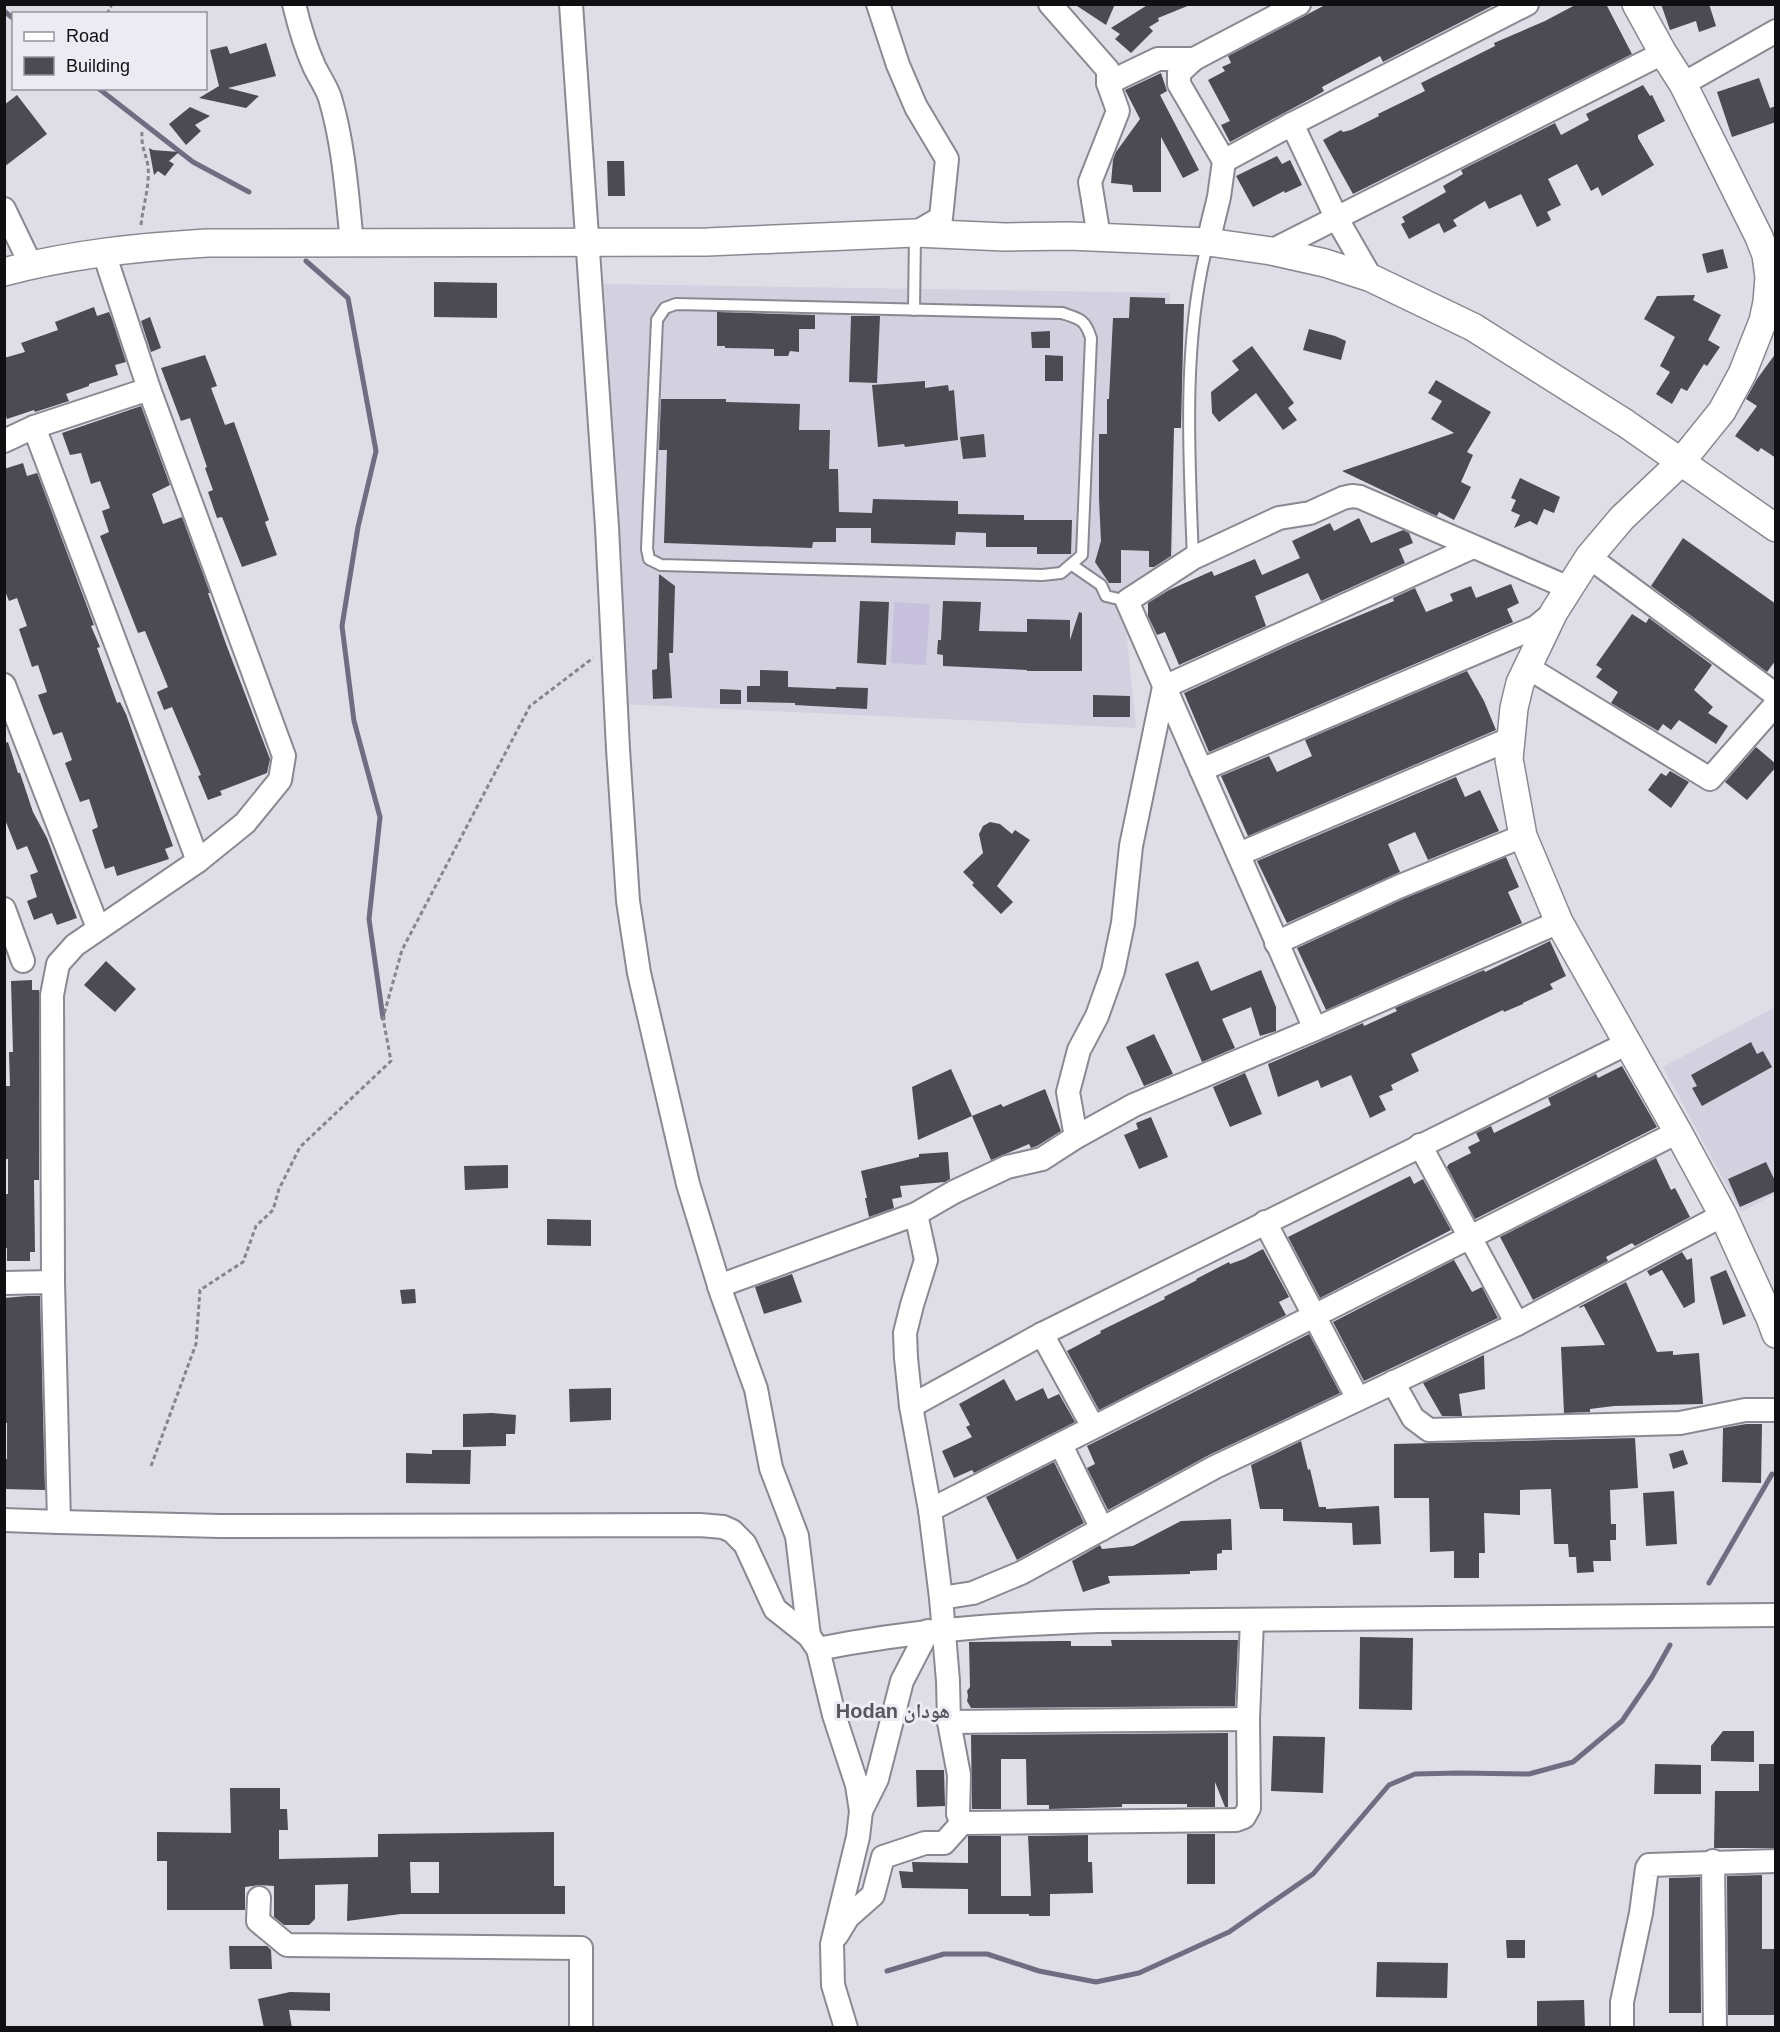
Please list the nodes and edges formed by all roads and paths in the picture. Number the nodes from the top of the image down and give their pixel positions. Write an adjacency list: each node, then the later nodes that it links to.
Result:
1 (294, 4): 21 (street)
2 (571, 4): 22 (street)
3 (878, 4): 18 (street)
4 (1050, 4): 11 (street)
5 (1299, 4): 10 (street)
6 (1527, 4): 13 (street)
7 (1636, 4): 9 (street)
8 (1776, 31): 12 (street)
9 (1663, 53): 12 (street); 17 (street)
10 (1194, 59): 11 (street); 15 (street)
11 (1108, 83): 19 (street)
12 (1683, 84): 26 (street)
13 (1292, 124): 15 (street); 17 (street)
14 (142, 132): 23 (path)
15 (1224, 161): 20 (street)
16 (4, 209): 27 (street)
17 (1337, 219): 24 (street); 29 (street)
18 (915, 233): 19 (street); 22 (street); 30 (lane)
19 (1100, 237): 20 (street)
20 (1208, 242): 24 (street); 39 (lane)
21 (352, 243): 22 (street); 23 (street)
22 (588, 243): 44 (street)
23 (139, 248): 25 (street)
24 (1271, 251): 29 (street)
25 (104, 253): 27 (street); 32 (street)
26 (1771, 255): 31 (street)
27 (31, 265): 28 (street)
28 (4, 272)
29 (1371, 278): 35 (street)
30 (914, 310): 40 (lane); 40 (lane)
31 (1769, 321): 35 (street)
32 (149, 390): 33 (street); 54 (street)
33 (34, 427): 34 (street); 54 (street)
34 (4, 441)
35 (1680, 463): 36 (street); 38 (street)
36 (1774, 523)
37 (1473, 547): 39 (street); 41 (street); 47 (street)
38 (1589, 557): 41 (street); 48 (street)
39 (1193, 558): 42 (street)
40 (1072, 565): 42 (lane)
41 (1569, 588): 43 (street)
42 (1127, 601): 47 (street)
43 (1554, 612): 45 (street); 51 (street)
44 (613, 643): 72 (street); 83 (path)
45 (1527, 667): 49 (street); 50 (street)
46 (4, 685): 57 (street)
47 (1164, 687): 51 (street); 64 (street)
48 (1776, 695)
49 (1776, 704)
50 (1510, 739): 52 (street); 53 (street)
51 (1201, 770): 53 (street)
52 (1523, 836): 56 (street); 58 (street)
53 (1239, 854): 58 (street)
54 (198, 861): 57 (street)
55 (4, 909): 59 (street)
56 (1559, 922): 61 (street); 62 (street)
57 (98, 928): 60 (street)
58 (1276, 943): 61 (street)
59 (14, 961): 60 (street)
60 (58, 964): 70 (street)
61 (1315, 1029): 64 (street)
62 (1626, 1044): 63 (street); 65 (street)
63 (1678, 1132): 67 (street); 69 (street)
64 (1077, 1137): 66 (street)
65 (1420, 1145): 68 (street); 69 (street)
66 (916, 1214): 72 (street); 79 (street)
67 (1723, 1215): 74 (street); 76 (street)
68 (1265, 1222): 73 (street); 75 (street)
69 (1470, 1239): 73 (street); 74 (street)
70 (53, 1282): 71 (street); 86 (street)
71 (4, 1283)
72 (719, 1286): 92 (street)
73 (1314, 1318): 78 (street); 81 (street)
74 (1517, 1324): 77 (street)
75 (1042, 1334): 79 (street); 81 (street)
76 (1776, 1334)
77 (1393, 1382): 78 (street); 80 (street)
78 (1358, 1399): 87 (street)
79 (911, 1406): 84 (street)
80 (1776, 1410)
81 (1093, 1427): 82 (street)
82 (1061, 1445): 84 (street); 87 (street)
83 (151, 1466)
84 (930, 1510): 88 (street)
85 (4, 1520): 86 (street)
86 (59, 1522): 92 (street)
87 (1102, 1529): 88 (street)
88 (941, 1598): 91 (street)
89 (1776, 1615): 90 (street)
90 (1252, 1620): 91 (street); 93 (street)
91 (936, 1630): 92 (street); 94 (street); 95 (street)
92 (814, 1643): 95 (street)
93 (1248, 1719): 94 (street); 96 (street)
94 (949, 1722): 96 (street)
95 (861, 1811): 100 (street)
96 (962, 1823): 100 (street)
97 (1776, 1861): 98 (street)
98 (1713, 1862): 103 (street); 104 (street)
99 (259, 1898): 101 (street)
100 (832, 1944): 102 (street)
101 (581, 2028)
102 (846, 2028)
103 (1622, 2028)
104 (1715, 2028)

